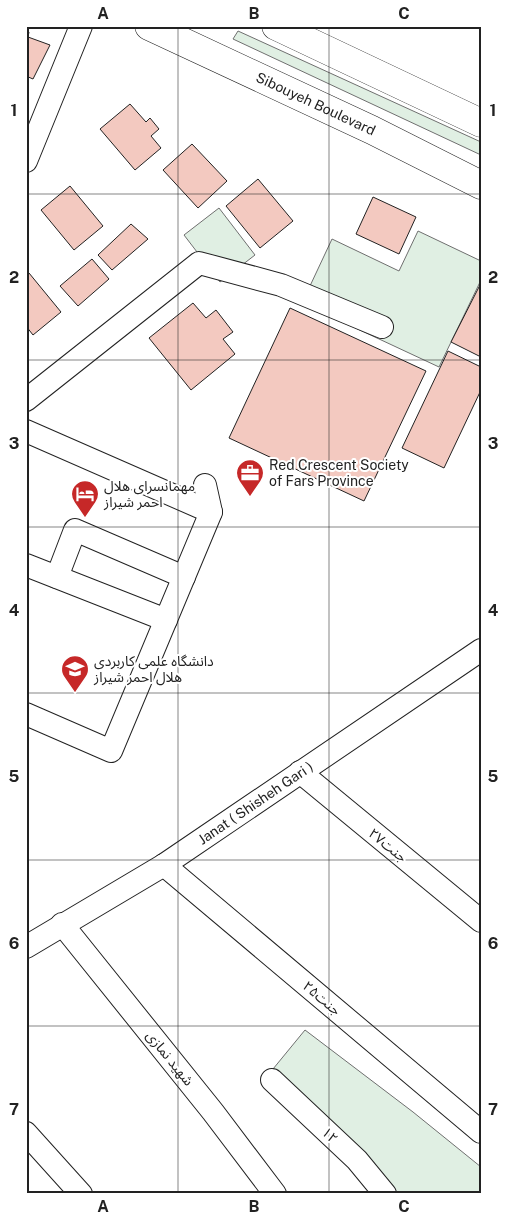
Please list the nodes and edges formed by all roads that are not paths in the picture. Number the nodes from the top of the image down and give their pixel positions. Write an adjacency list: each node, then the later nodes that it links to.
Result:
1 (81, 26): 5 (street)
2 (276, 26): 4 (main road)
3 (163, 29): 6 (main road, Sibouyeh Boulevard)
4 (481, 123)
5 (26, 161)
6 (481, 185)
7 (382, 327): 8 (street)
8 (26, 400)
9 (26, 431): 11 (street)
10 (205, 485): 11 (street)
11 (211, 512): 14 (street)
12 (26, 564): 13 (street)
13 (57, 577): 14 (street); 15 (street)
14 (184, 577): 15 (street)
15 (166, 620): 17 (street)
16 (477, 659): 18 (street, Janat ( Shisheh Gari ))
17 (26, 714)
18 (300, 772): 19 (street, Janat ( Shisheh Gari )); 20 (street, جنت۲۷)
19 (164, 865): 21 (street, Janat ( Shisheh Gari )); 24 (street, جنت۲۵)
20 (479, 919)
21 (62, 924): 22 (street, Janat ( Shisheh Gari )); 27 (street, شهید نمازی)
22 (26, 947)
23 (272, 1080): 28 (street, ۱۲)
24 (481, 1132)
25 (26, 1133): 26 (street)
26 (81, 1194)
27 (275, 1194)
28 (385, 1194)

